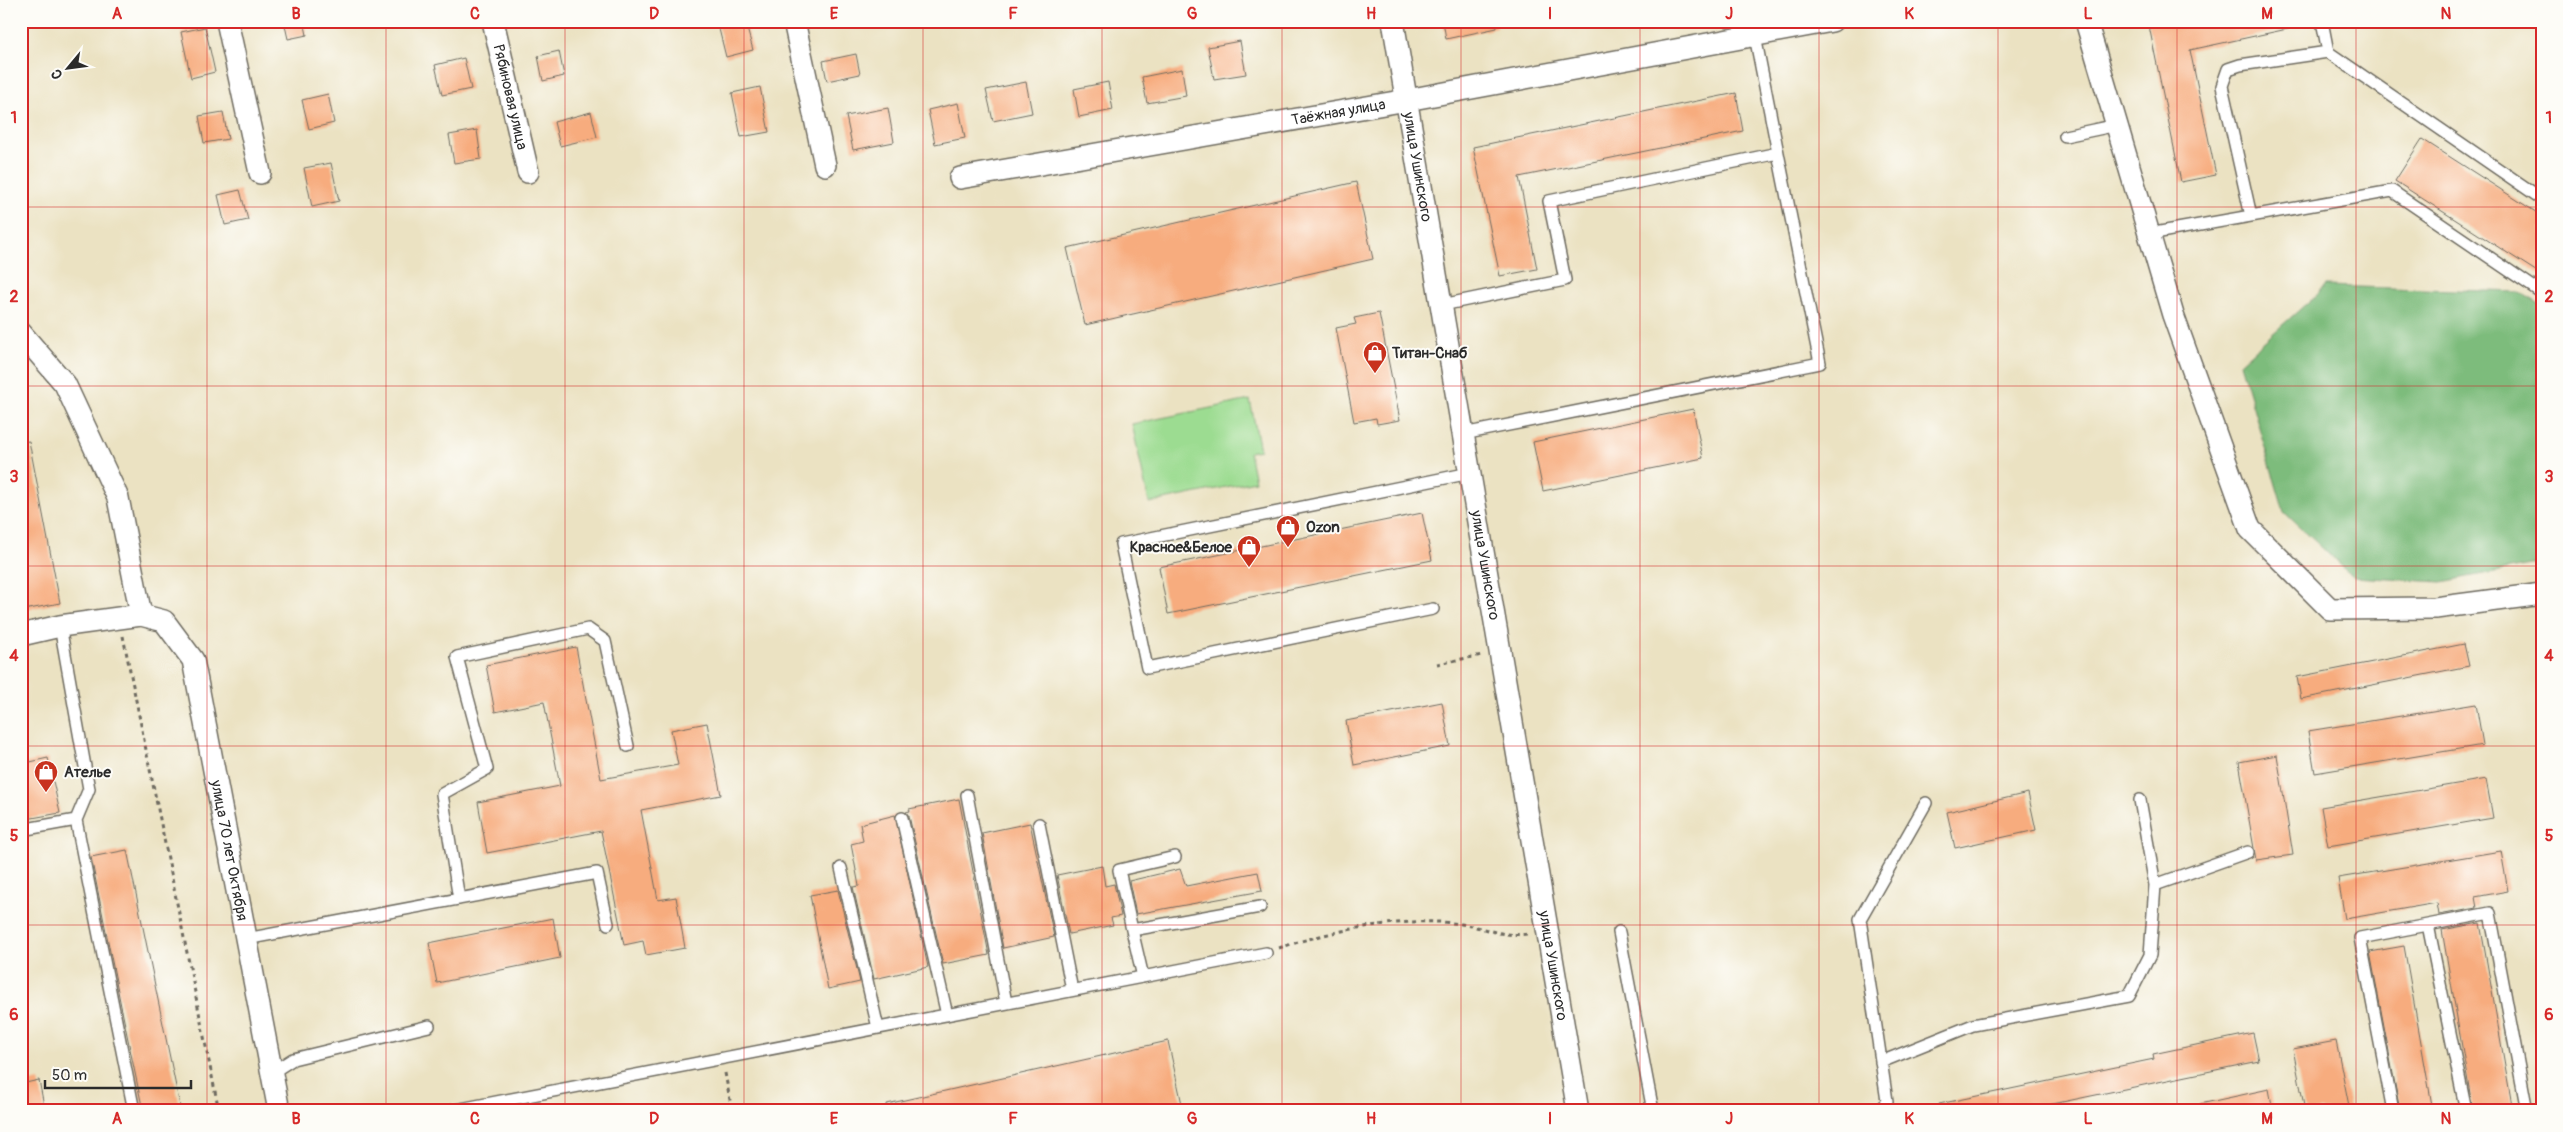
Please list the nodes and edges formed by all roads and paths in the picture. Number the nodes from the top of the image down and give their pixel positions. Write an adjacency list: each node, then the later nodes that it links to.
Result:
1 (227, 21): 16 (street)
2 (493, 21): 15 (street, Рябиновая улица)
3 (794, 21): 14 (street)
4 (1393, 21): 10 (street, улица Ушинского)
5 (1832, 21): 8 (street, Таёжная улица)
6 (2086, 21): 11 (street)
7 (2322, 21): 9 (lane)
8 (1755, 36): 10 (street, Таёжная улица); 13 (lane)
9 (2328, 52): 18 (lane); 19 (lane)
10 (1407, 100): 17 (street, Таёжная улица); 22 (street, улица Ушинского)
11 (2117, 126): 12 (lane); 20 (street)
12 (2065, 136)
13 (1778, 153): 22 (lane); 24 (lane)
14 (825, 165)
15 (528, 172)
16 (260, 173)
17 (960, 178)
18 (2542, 199)
19 (2251, 216): 20 (lane); 21 (lane)
20 (2149, 234): 26 (street)
21 (2542, 293)
22 (1442, 305): 24 (street, улица Ушинского)
23 (21, 334): 28 (street)
24 (1463, 434): 25 (street, улица Ушинского)
25 (1470, 472): 27 (lane); 32 (street, улица Ушинского)
26 (2542, 594)
27 (1433, 609)
28 (141, 615): 29 (street); 53 (street, улица 70 лет Октября)
29 (120, 619): 30 (street); 65 (path)
30 (60, 626): 31 (street); 39 (lane)
31 (21, 634)
32 (1500, 652): 33 (path); 51 (street, улица Ушинского)
33 (1437, 664)
34 (628, 746): 46 (lane)
35 (967, 795): 57 (lane)
36 (2140, 800): 45 (lane)
37 (1926, 804): 62 (lane)
38 (902, 818): 58 (lane)
39 (76, 820): 41 (lane); 64 (lane)
40 (1039, 824): 56 (lane)
41 (21, 830)
42 (2248, 852): 45 (lane)
43 (1175, 857): 50 (lane)
44 (841, 868): 60 (lane)
45 (2156, 885): 62 (lane)
46 (459, 899): 48 (lane); 53 (lane)
47 (1260, 907): 50 (lane)
48 (608, 924)
49 (2428, 925): 72 (lane); 73 (lane); 74 (lane)
50 (1132, 930): 55 (lane)
51 (1549, 932): 54 (path); 69 (street, улица Ушинского)
52 (1619, 932): 70 (lane)
53 (246, 939): 63 (street, улица 70 лет Октября)
54 (1266, 953): 55 (lane)
55 (1143, 977): 56 (lane)
56 (1072, 990): 57 (lane)
57 (1006, 1003): 58 (lane)
58 (947, 1014): 60 (lane)
59 (429, 1026): 63 (lane)
60 (878, 1028): 61 (lane)
61 (722, 1058): 67 (lane); 68 (path)
62 (1881, 1062): 71 (lane)
63 (271, 1073): 66 (street, улица 70 лет Октября)
64 (134, 1111)
65 (220, 1111)
66 (279, 1111)
67 (450, 1111)
68 (732, 1111)
69 (1578, 1111)
70 (1653, 1111)
71 (1879, 1111)
72 (2393, 1111)
73 (2466, 1111)
74 (2527, 1111)

